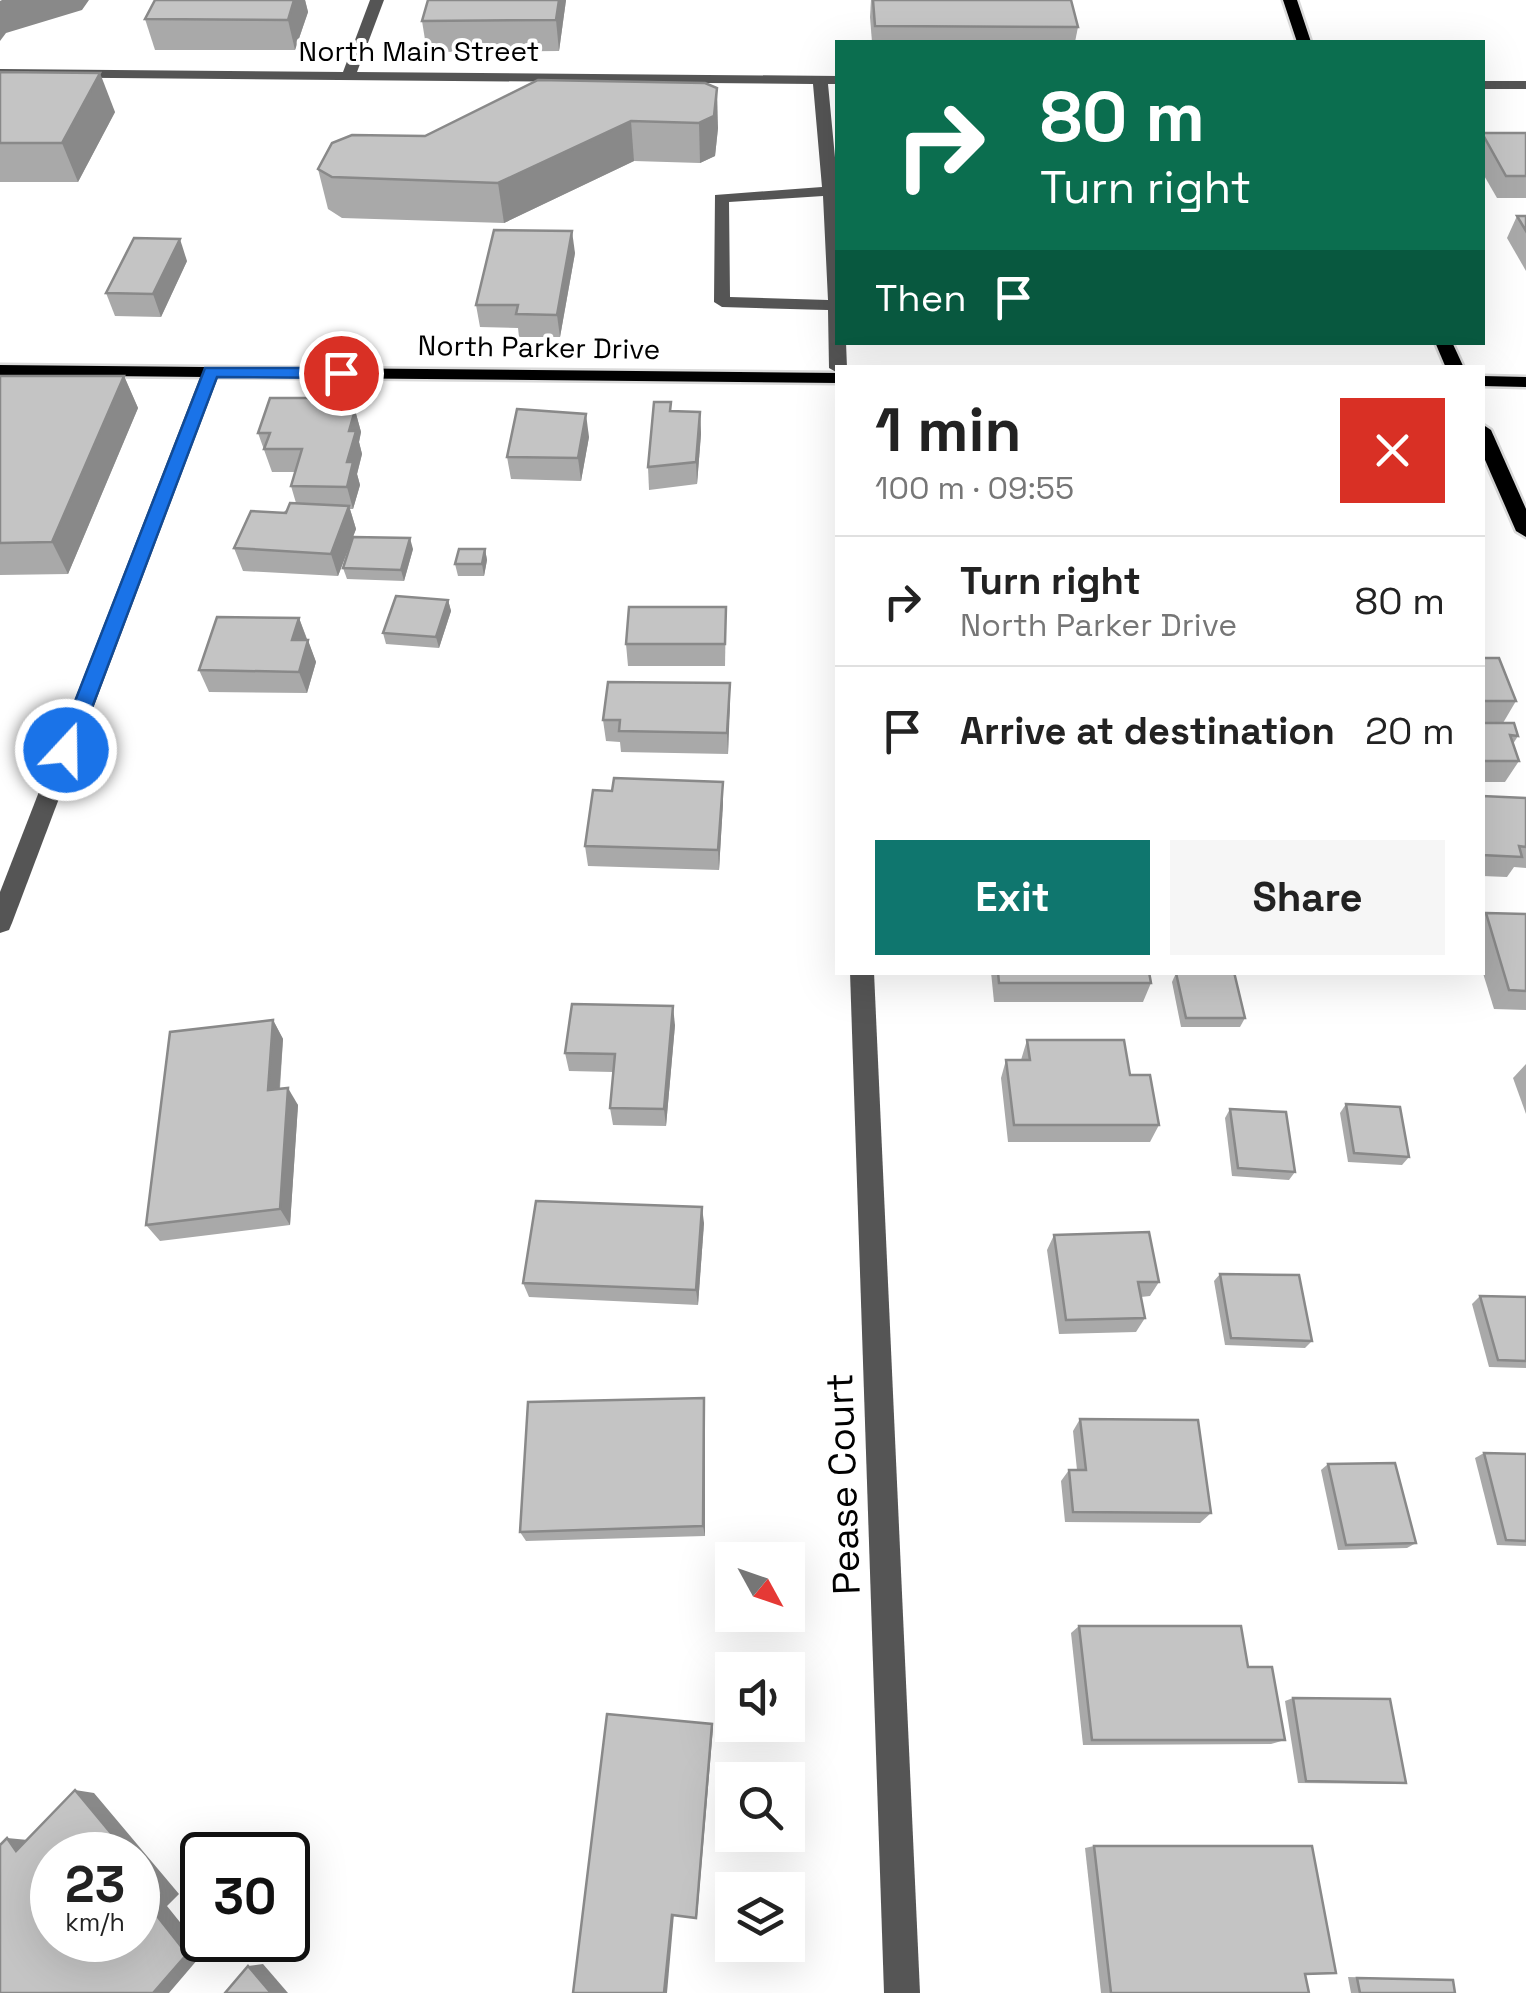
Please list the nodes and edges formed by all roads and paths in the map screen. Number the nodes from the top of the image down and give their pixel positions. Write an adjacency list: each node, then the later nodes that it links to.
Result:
1 (377, 0): 5 (street)
2 (1290, 0): 3 (main road)
3 (1303, 40)
4 (0, 72): 5 (street, North Main Street)
5 (348, 76): 6 (street, North Main Street)
6 (829, 80): 9 (street)
7 (1485, 85): 8 (street)
8 (1526, 86)
9 (830, 191): 10 (street); 11 (street)
10 (835, 285)
11 (835, 304)
12 (0, 370): 13 (main road, North Parker Drive)
13 (211, 372): 14 (main road, North Parker Drive); 19 (street)
14 (835, 378)
15 (1485, 381): 16 (main road)
16 (1526, 382)
17 (1485, 437): 18 (main road)
18 (1526, 531)
19 (0, 923)
20 (862, 975): 21 (street, Pease Court)
21 (902, 1993)

